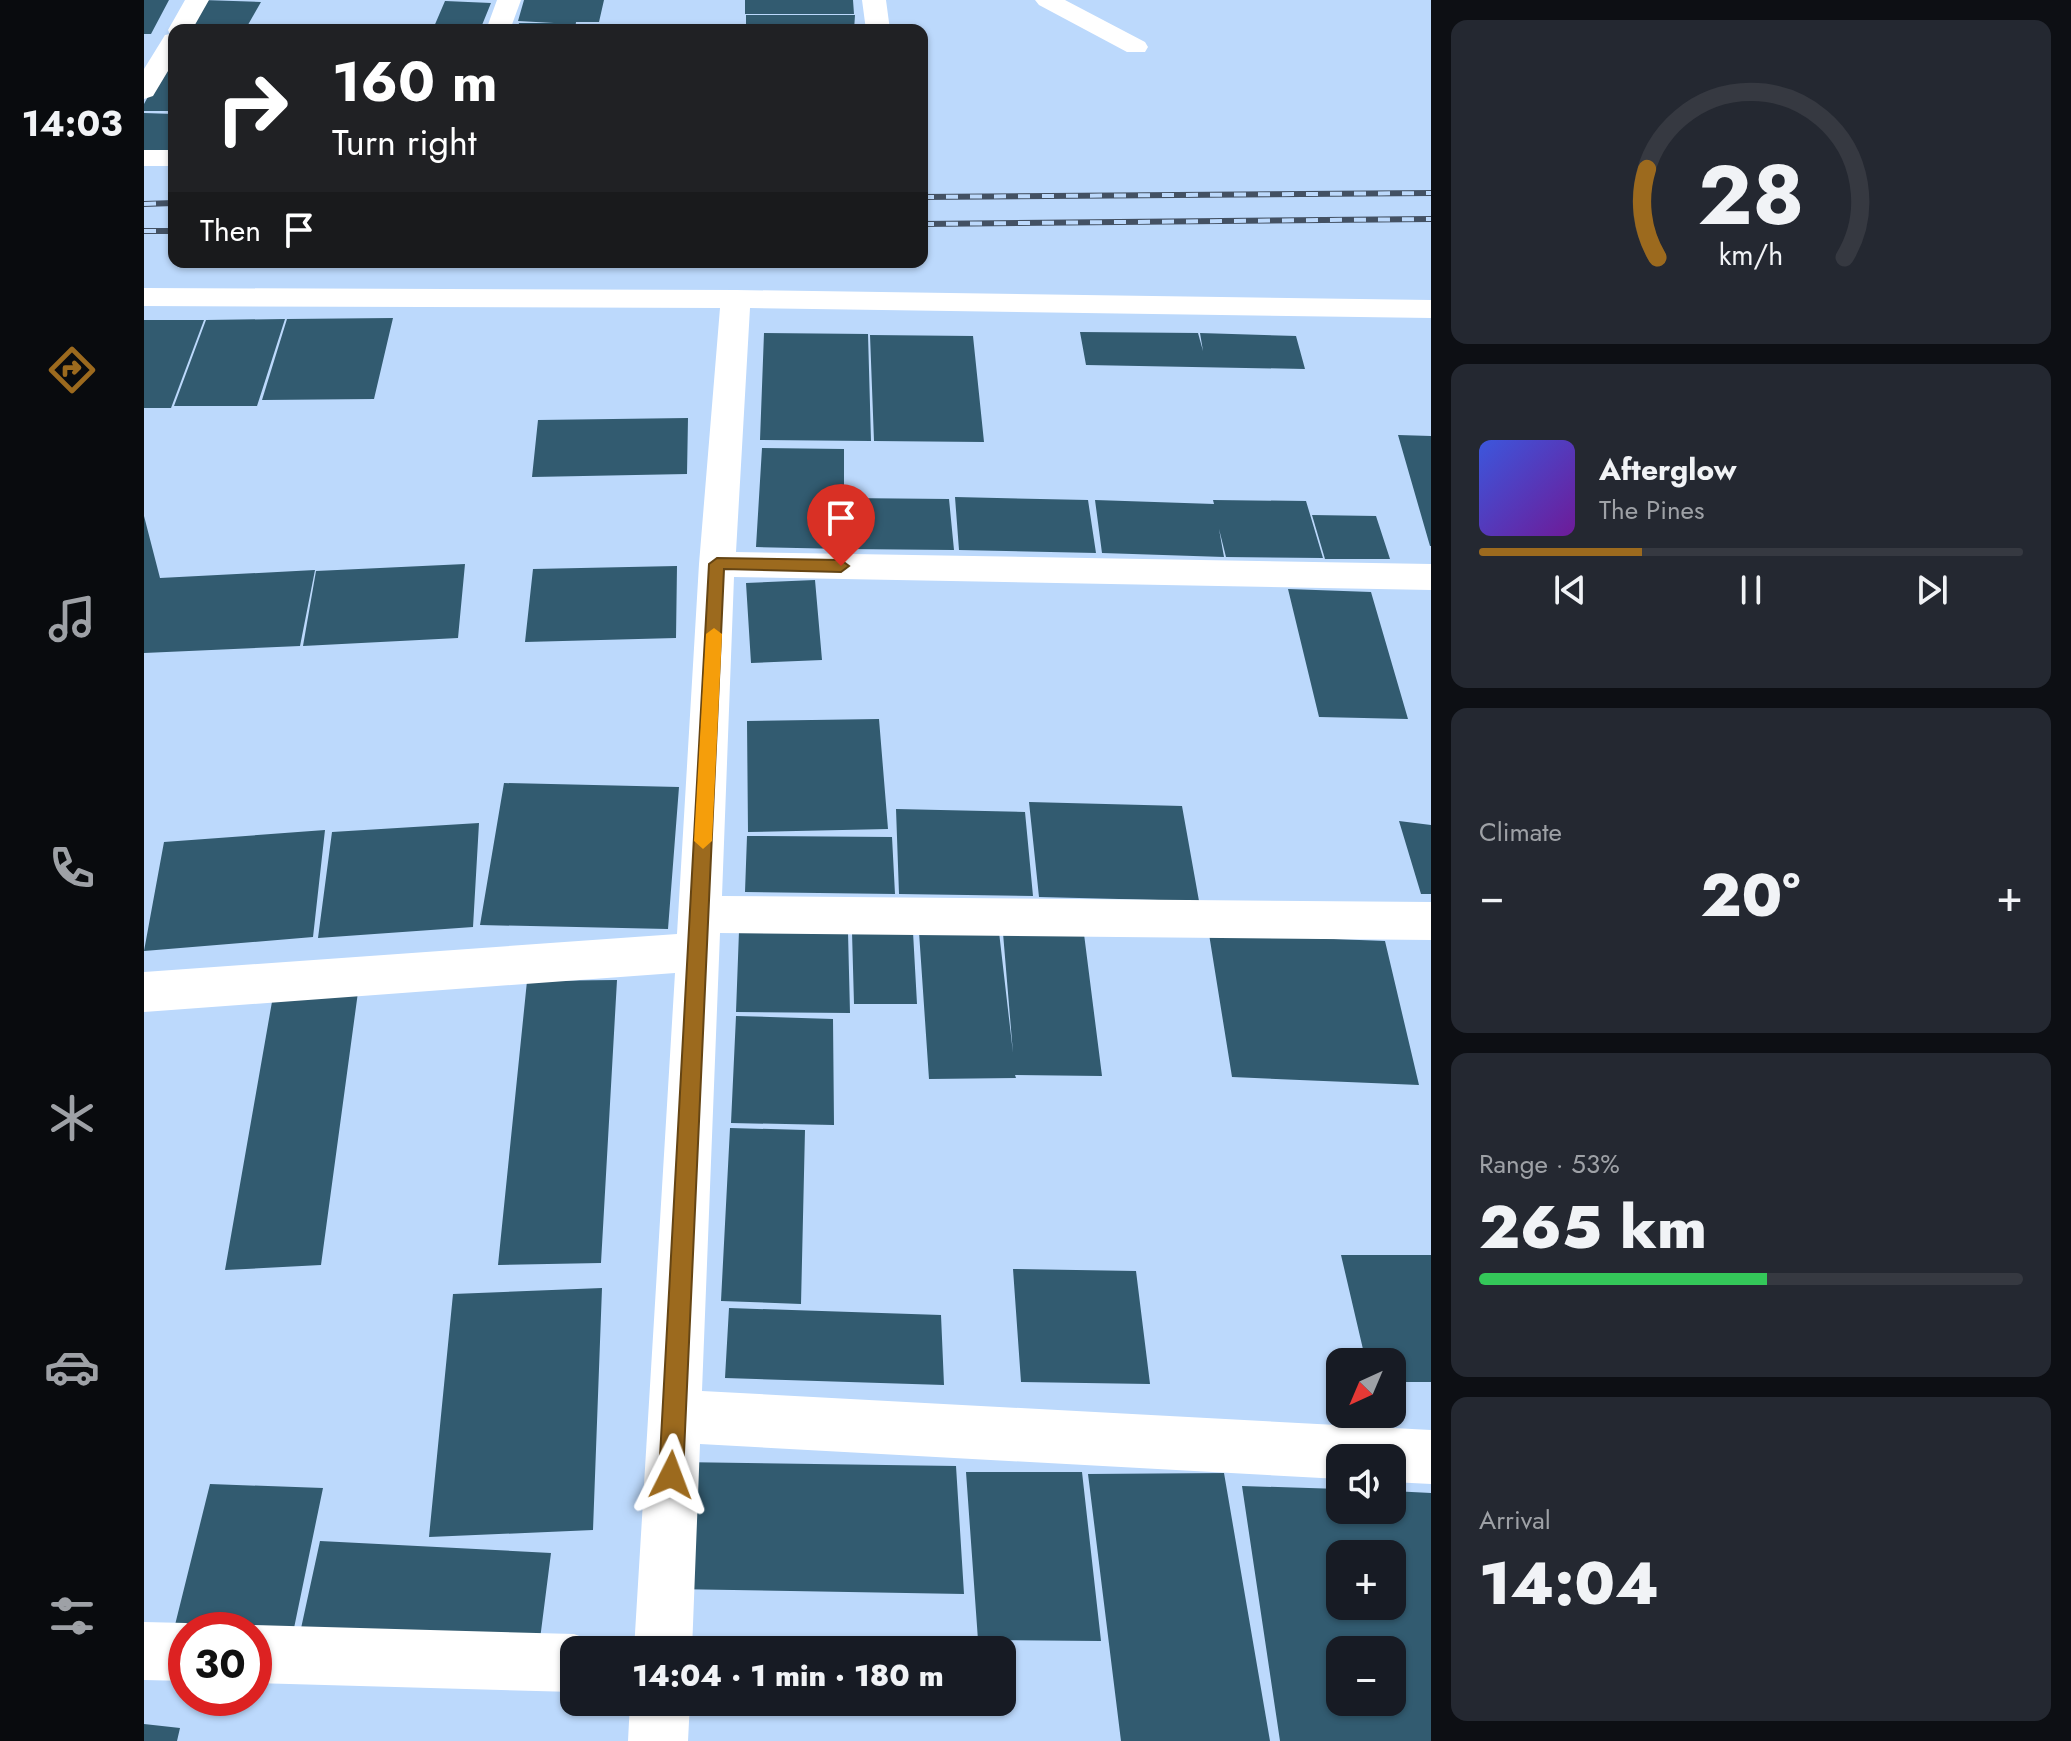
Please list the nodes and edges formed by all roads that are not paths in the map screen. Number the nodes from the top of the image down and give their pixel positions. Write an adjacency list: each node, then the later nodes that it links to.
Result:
1 (197, 0): 5 (street)
2 (509, 0): 6 (street)
3 (874, 0): 7 (street)
4 (1047, 0): 8 (street)
5 (183, 24)
6 (500, 24)
7 (877, 24)
8 (1136, 47)
9 (168, 50): 10 (street)
10 (144, 91)
11 (144, 158): 12 (street)
12 (168, 158)
13 (144, 297): 14 (street)
14 (736, 299): 15 (street); 16 (street)
15 (1431, 309)
16 (717, 564): 17 (street); 19 (street)
17 (1431, 577)
18 (1431, 921): 19 (street)
19 (699, 933): 20 (street); 21 (street)
20 (144, 992)
21 (674, 1416): 22 (street); 23 (street)
22 (1431, 1457)
23 (664, 1636)
24 (144, 1651): 25 (street)
25 (168, 1652)
26 (272, 1655): 27 (street)
27 (560, 1663)
28 (659, 1716): 29 (street)
29 (658, 1741)

